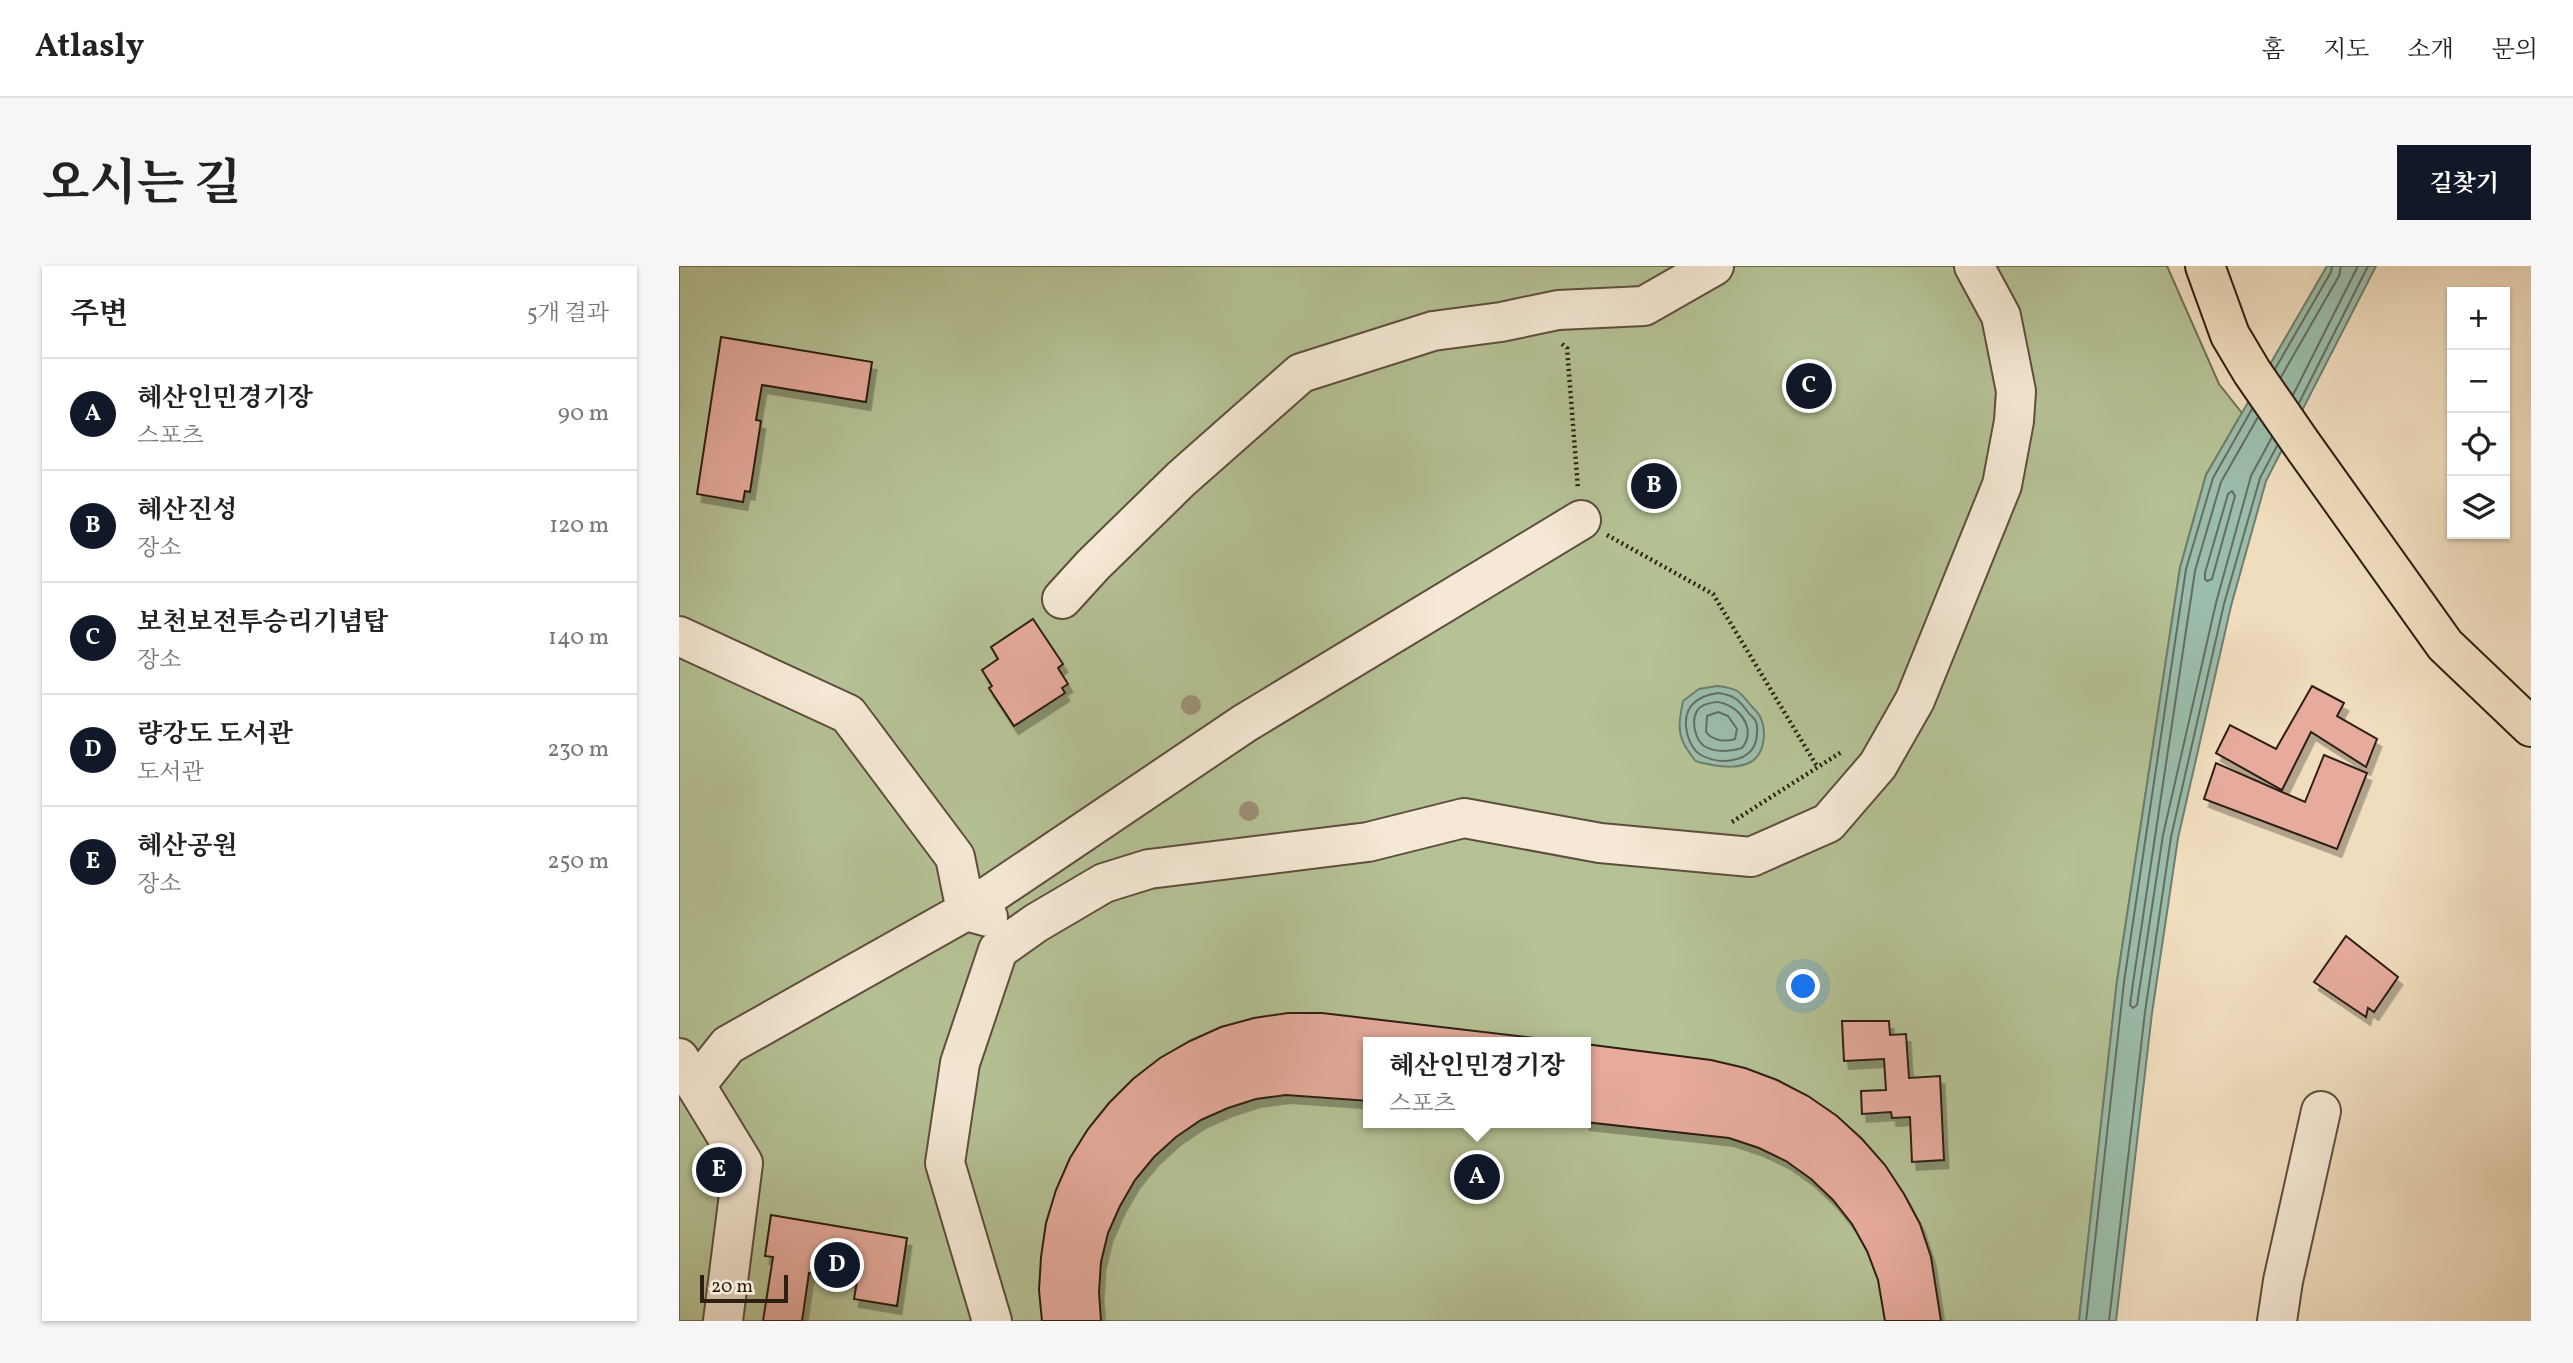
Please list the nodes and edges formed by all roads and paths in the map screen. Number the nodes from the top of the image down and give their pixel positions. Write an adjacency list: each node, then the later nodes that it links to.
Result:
1 (1714, 266): 4 (street)
2 (1974, 266): 13 (street)
3 (2205, 266): 8 (main road)
4 (1525, 316): 5 (path); 6 (street)
5 (1581, 520): 10 (path); 12 (street)
6 (1062, 599)
7 (679, 636): 12 (street)
8 (2531, 727)
9 (1850, 745): 10 (path)
10 (1818, 768): 11 (path)
11 (1726, 825)
12 (966, 911): 13 (street); 14 (street)
13 (998, 950): 17 (street)
14 (688, 1071): 16 (street)
15 (2321, 1111): 18 (street)
16 (723, 1321)
17 (992, 1321)
18 (2277, 1321)

